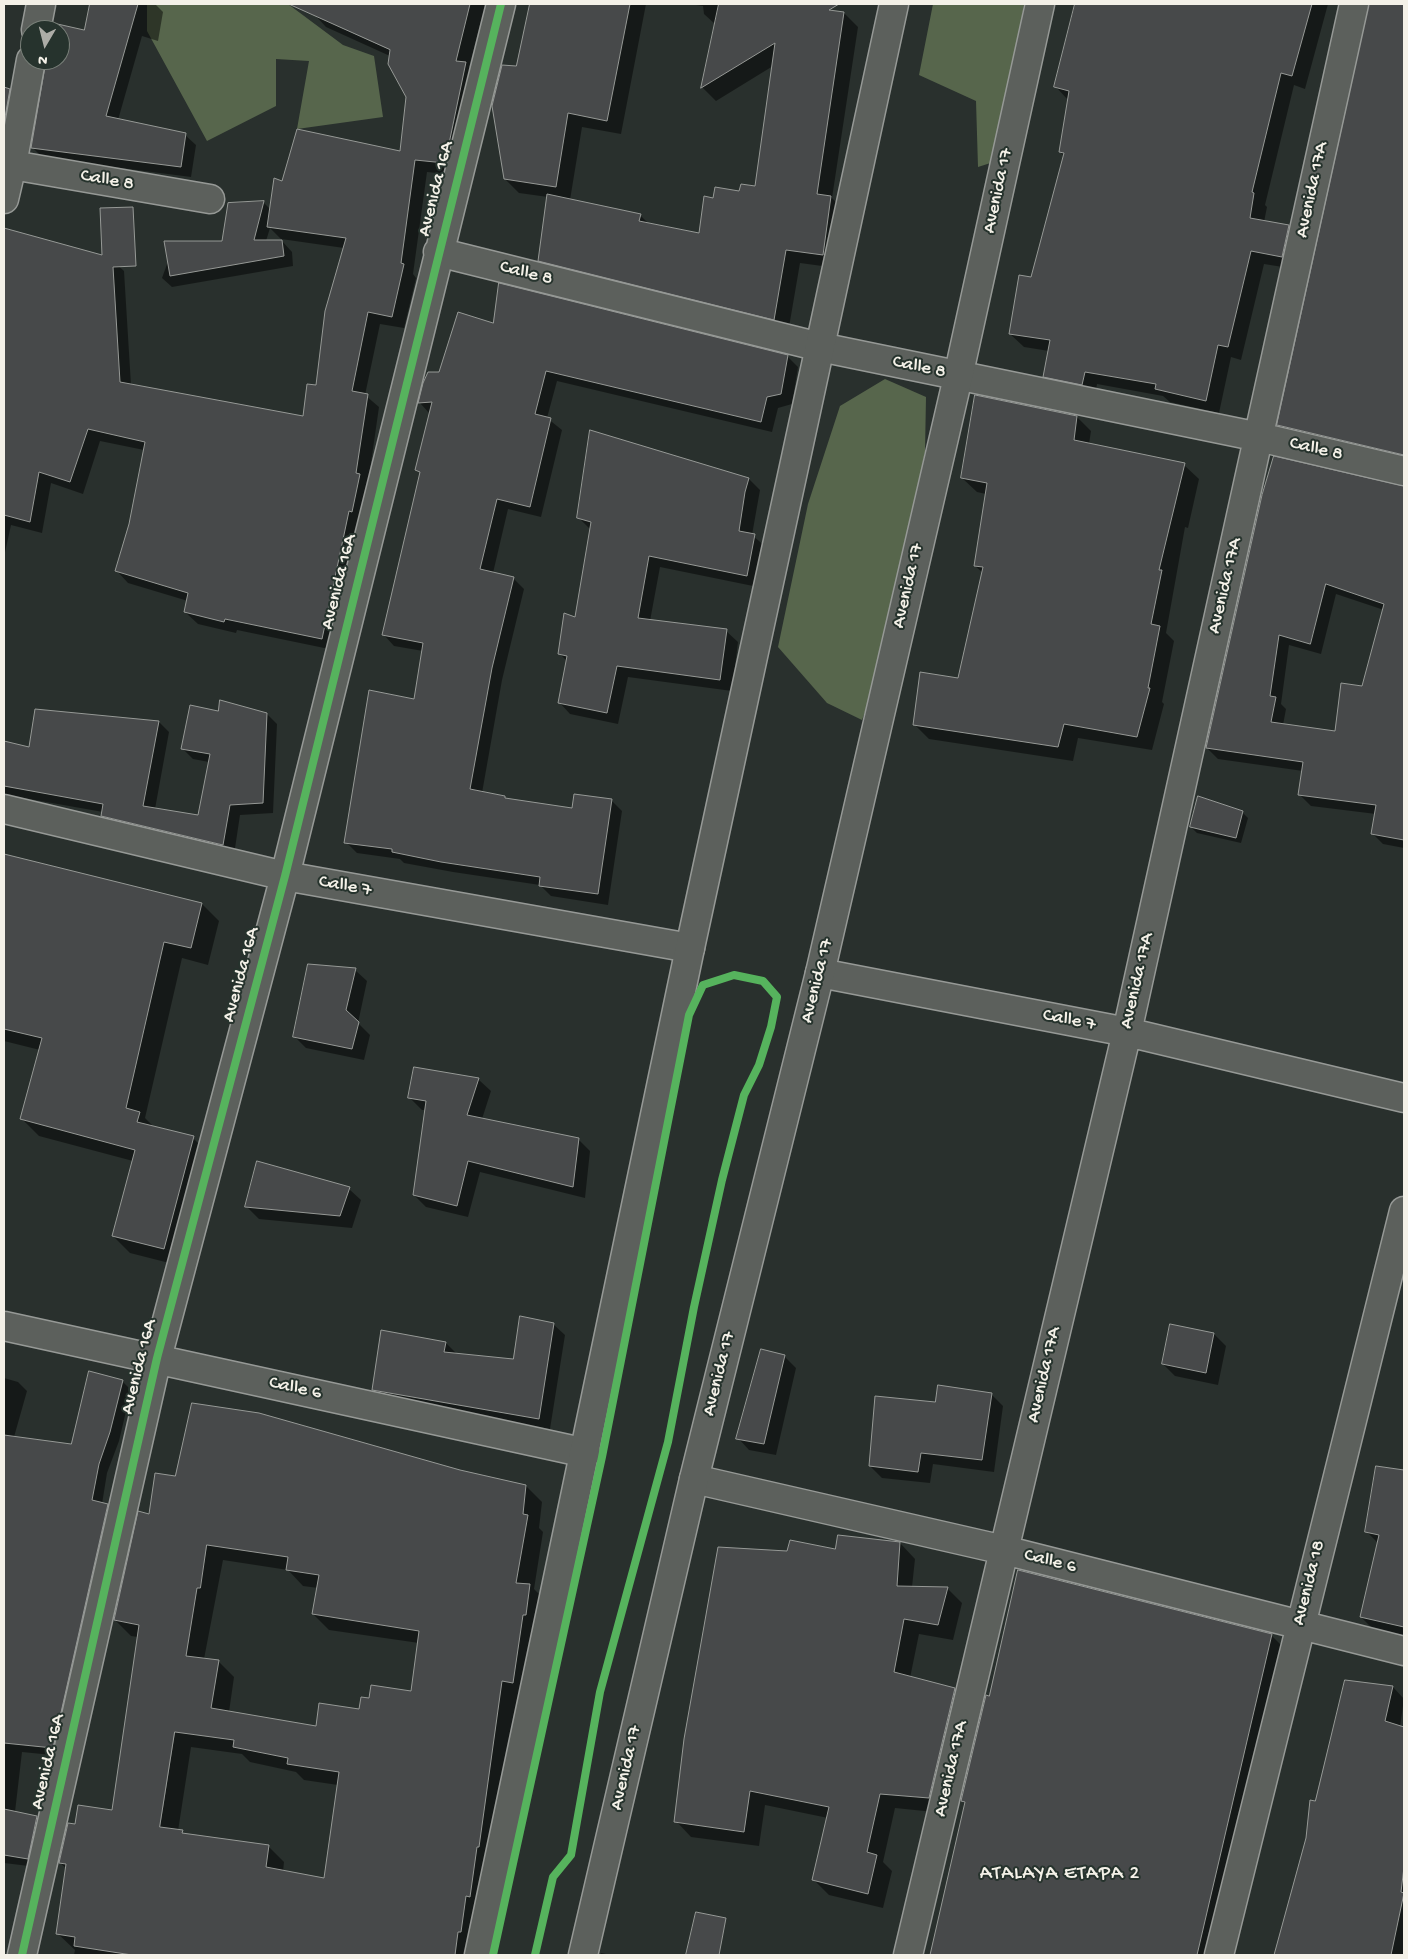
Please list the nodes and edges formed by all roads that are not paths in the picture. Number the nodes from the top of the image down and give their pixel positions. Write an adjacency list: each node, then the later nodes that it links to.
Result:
1 (41, 4): 6 (street)
2 (501, 4): 11 (street, Avenida 16A)
3 (894, 4): 12 (street)
4 (1040, 4): 13 (street, Avenida 17)
5 (1354, 4): 14 (street, Avenida 17A)
6 (38, 20)
7 (29, 70): 8 (street)
8 (8, 164): 9 (street); 10 (street, Calle 8)
9 (4, 199)
10 (210, 199)
11 (438, 252): 12 (street, Calle 8); 17 (street, Avenida 16A)
12 (820, 347): 13 (street, Calle 8); 18 (street)
13 (958, 376): 14 (street, Calle 8); 19 (street, Avenida 17)
14 (1260, 437): 15 (street, Calle 8); 20 (street, Avenida 17A)
15 (1404, 471)
16 (4, 809): 17 (street, Calle 7)
17 (285, 876): 18 (street, Calle 7); 24 (street, Avenida 16A)
18 (690, 948): 25 (street)
19 (820, 973): 20 (street, Calle 7); 26 (street, Avenida 17)
20 (1126, 1032): 21 (street, Calle 7); 27 (street, Avenida 17A)
21 (1404, 1098)
22 (1404, 1211): 28 (street, Avenida 18)
23 (4, 1326): 24 (street, Calle 6)
24 (157, 1358): 25 (street, Calle 6); 32 (street, Avenida 16A)
25 (586, 1453): 33 (street)
26 (694, 1479): 27 (street, Calle 6); 34 (street, Avenida 17)
27 (1004, 1550): 28 (street, Calle 6); 35 (street, Avenida 17A)
28 (1300, 1624): 29 (street, Calle 6); 36 (street, Avenida 18)
29 (1404, 1651)
30 (4, 1952): 31 (street)
31 (18, 1955)
32 (22, 1955)
33 (479, 1955)
34 (583, 1955)
35 (908, 1955)
36 (1219, 1955)

